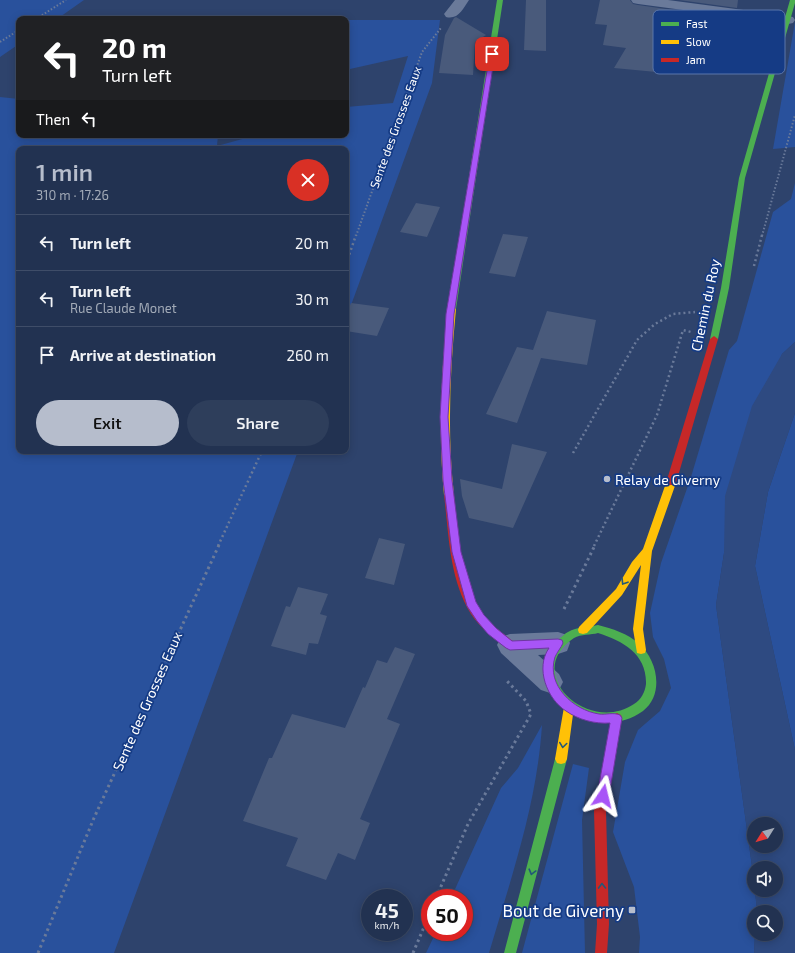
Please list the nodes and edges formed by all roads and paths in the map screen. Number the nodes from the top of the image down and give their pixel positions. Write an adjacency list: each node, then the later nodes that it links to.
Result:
1 (66, 0): 8 (path)
2 (462, 0): 7 (street)
3 (500, 0): 26 (main road)
4 (638, 0): 6 (street)
5 (793, 0): 10 (main road, Chemin du Roy)
6 (713, 10)
7 (452, 14): 16 (path, Sente des Grosses Eaux)
8 (41, 16)
9 (785, 20): 10 (street)
10 (788, 20): 11 (main road, Chemin du Roy)
11 (785, 30)
12 (16, 32): 13 (path)
13 (0, 42)
14 (772, 74): 18 (main road, Chemin du Roy)
15 (795, 115): 17 (path)
16 (349, 256)
17 (754, 269)
18 (719, 313): 19 (main road, Chemin du Roy); 20 (path)
19 (714, 338): 22 (main road, Chemin du Roy); 23 (path)
20 (573, 453)
21 (261, 454): 34 (path, Sente des Grosses Eaux)
22 (647, 551): 24 (main road, Chemin du Roy, one-way to 24); 27 (main road, Chemin du Roy)
23 (558, 612)
24 (583, 630): 25 (main road); 27 (main road)
25 (558, 643): 26 (street); 28 (main road)
26 (510, 645): 28 (street)
27 (640, 650): 30 (main road)
28 (550, 682): 29 (main road)
29 (569, 707): 30 (main road); 36 (main road, one-way to 36)
30 (617, 718): 37 (main road, one-way to 30)
31 (522, 732): 32 (path)
32 (440, 889)
33 (421, 934): 35 (path)
34 (38, 953)
35 (413, 953)
36 (510, 953)
37 (601, 953)

